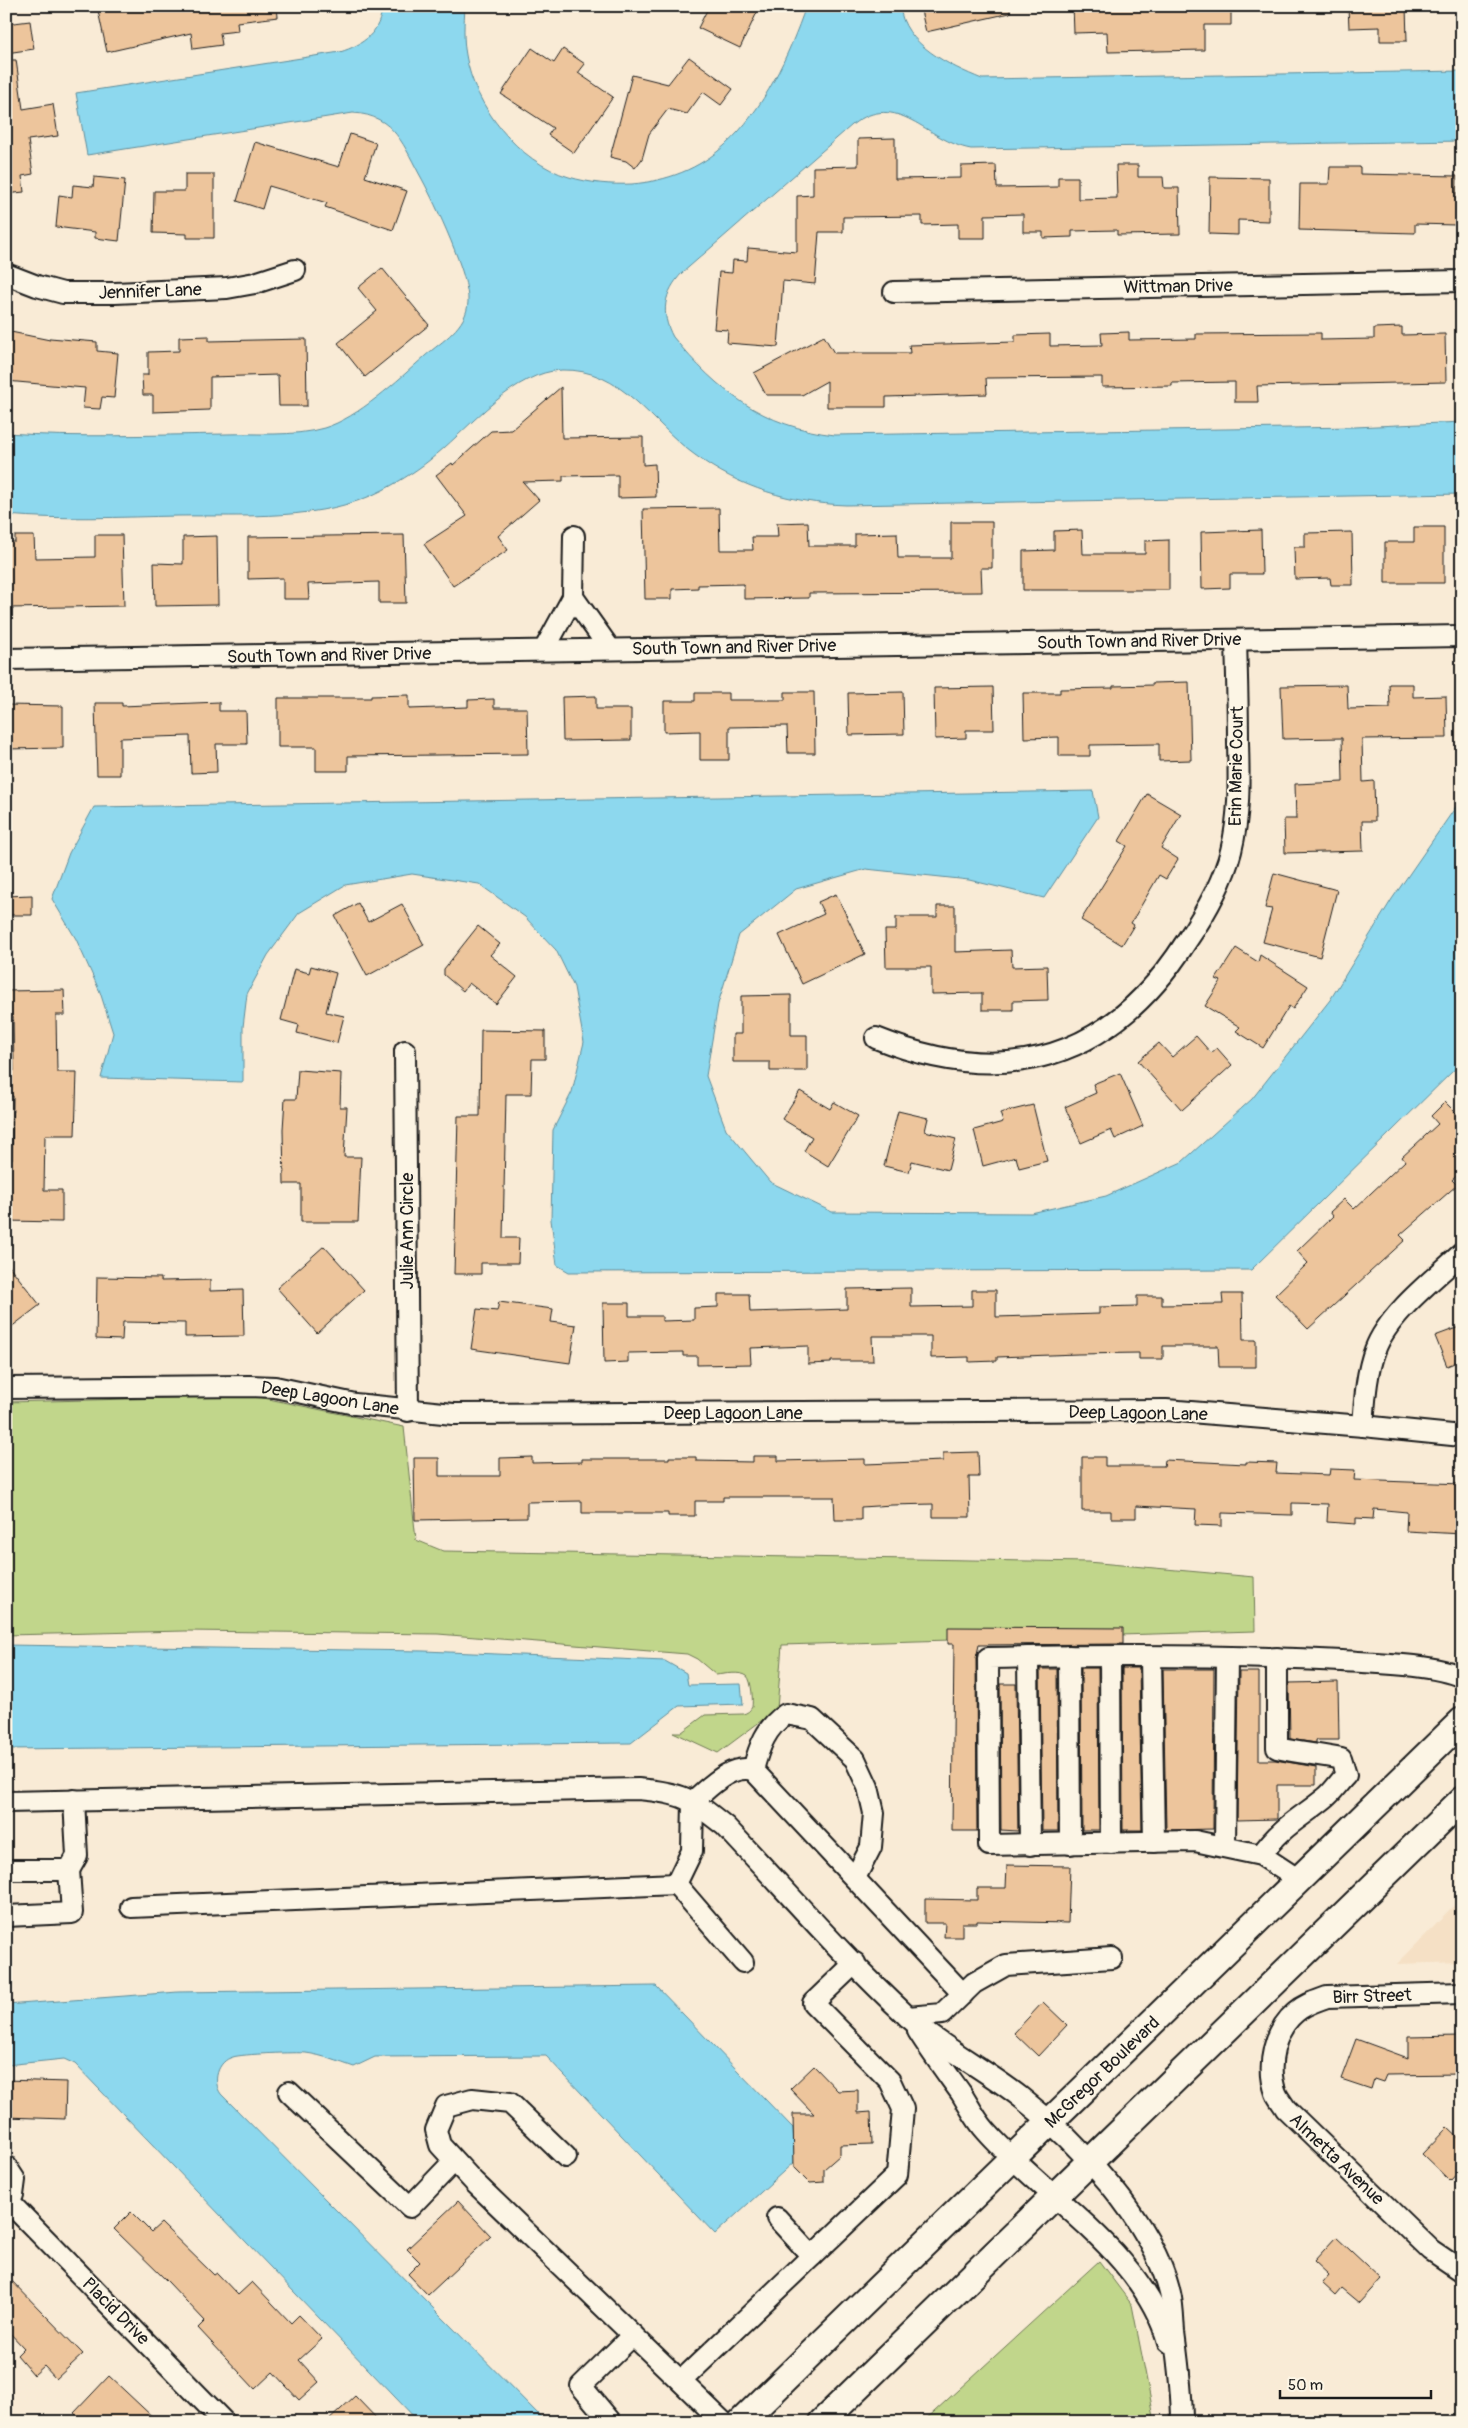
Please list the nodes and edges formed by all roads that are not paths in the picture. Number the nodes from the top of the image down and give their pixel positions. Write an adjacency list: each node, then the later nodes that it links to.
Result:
1 (295, 270): 2 (street, Jennifer Lane)
2 (6, 274)
3 (1462, 281): 4 (street, Wittman Drive)
4 (894, 292)
5 (574, 536): 6 (street)
6 (573, 597): 9 (street); 10 (street)
7 (1462, 636): 8 (street, South Town and River Drive)
8 (1236, 640): 10 (street, South Town and River Drive); 12 (street, Erin Marie Court)
9 (544, 650): 10 (street, South Town and River Drive); 11 (street, South Town and River Drive)
10 (610, 650)
11 (6, 660)
12 (876, 1038)
13 (405, 1051): 16 (street, Julie Ann Circle)
14 (1462, 1253): 17 (street)
15 (6, 1388): 16 (street, Deep Lagoon Lane)
16 (408, 1411): 17 (street, Deep Lagoon Lane)
17 (1363, 1426): 18 (street, Deep Lagoon Lane)
18 (1462, 1436)
19 (1069, 1656): 20 (street); 21 (street); 34 (street)
20 (1028, 1657): 35 (street); 35 (street)
21 (1110, 1657): 22 (street); 33 (street)
22 (1151, 1657): 23 (street); 32 (street)
23 (1227, 1657): 24 (street); 36 (street)
24 (1276, 1658): 25 (street); 37 (street)
25 (1462, 1677)
26 (1462, 1721): 41 (main road, McGregor Boulevard)
27 (753, 1770): 29 (street); 40 (street); 40 (street)
28 (74, 1800): 29 (street); 31 (street); 39 (street)
29 (693, 1800): 42 (street); 47 (street)
30 (1462, 1800): 57 (main road)
31 (6, 1802)
32 (1154, 1842): 33 (street); 36 (street)
33 (1111, 1843): 34 (street)
34 (1070, 1844): 35 (street)
35 (1030, 1845)
36 (1225, 1847): 37 (street)
37 (1261, 1856): 41 (street)
38 (6, 1870): 39 (street)
39 (69, 1870): 44 (street)
40 (855, 1878): 49 (street)
41 (1300, 1880): 53 (main road, McGregor Boulevard)
42 (676, 1884): 43 (street); 46 (street)
43 (131, 1907)
44 (6, 1916)
45 (1112, 1958): 49 (street)
46 (743, 1962)
47 (855, 1963): 50 (street); 62 (street)
48 (1462, 1993): 51 (street, Birr Street)
49 (963, 1994): 50 (street)
50 (908, 2017): 53 (street); 55 (street)
51 (1289, 2019): 63 (street, Almetta Avenue)
52 (289, 2092): 56 (street)
53 (1050, 2122): 55 (main road, McGregor Boulevard); 57 (street)
54 (566, 2157): 56 (street)
55 (1013, 2159): 59 (street); 70 (main road, McGregor Boulevard)
56 (454, 2161): 64 (street)
57 (1089, 2162): 59 (main road); 66 (street)
58 (6, 2166): 60 (street, Placid Drive)
59 (1053, 2197): 66 (street); 71 (main road)
60 (7, 2202): 67 (street, Placid Drive)
61 (777, 2218): 62 (street)
62 (812, 2256): 65 (street)
63 (1462, 2271)
64 (633, 2335): 65 (street); 68 (street)
65 (681, 2381): 69 (street)
66 (1182, 2390): 72 (street)
67 (224, 2422)
68 (611, 2422)
69 (723, 2422)
70 (741, 2422)
71 (822, 2422)
72 (1182, 2422)

